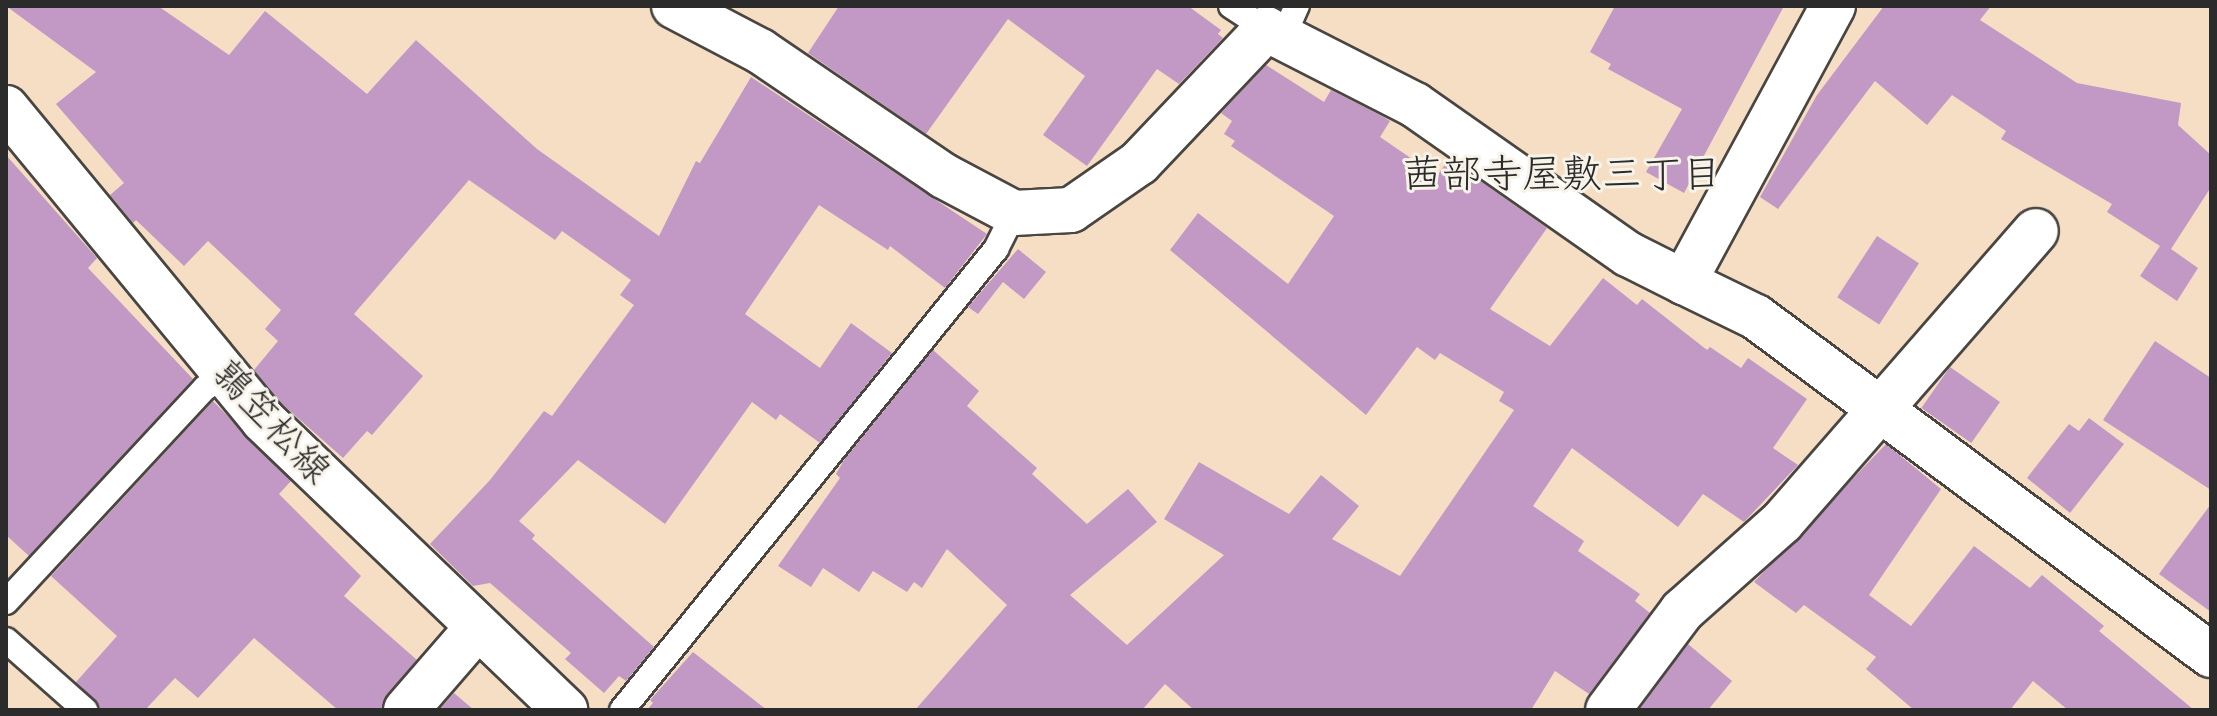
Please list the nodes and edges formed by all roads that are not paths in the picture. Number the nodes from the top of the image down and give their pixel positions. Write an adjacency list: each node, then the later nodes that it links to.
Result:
1 (674, 6): 5 (street)
2 (1833, 6): 7 (street)
3 (1269, 20): 5 (street); 7 (street)
4 (6, 108): 8 (street, 鶉笠松線)
5 (1014, 213): 17 (lane)
6 (2036, 231): 9 (street)
7 (1684, 282): 9 (street)
8 (226, 375): 10 (lane); 11 (street, 鶉笠松線)
9 (1879, 408): 13 (street); 18 (street)
10 (6, 602)
11 (477, 628): 15 (street); 16 (street, 鶉笠松線)
12 (6, 640): 14 (lane)
13 (2211, 655)
14 (85, 710)
15 (406, 710)
16 (565, 710)
17 (622, 710)
18 (1608, 710)

